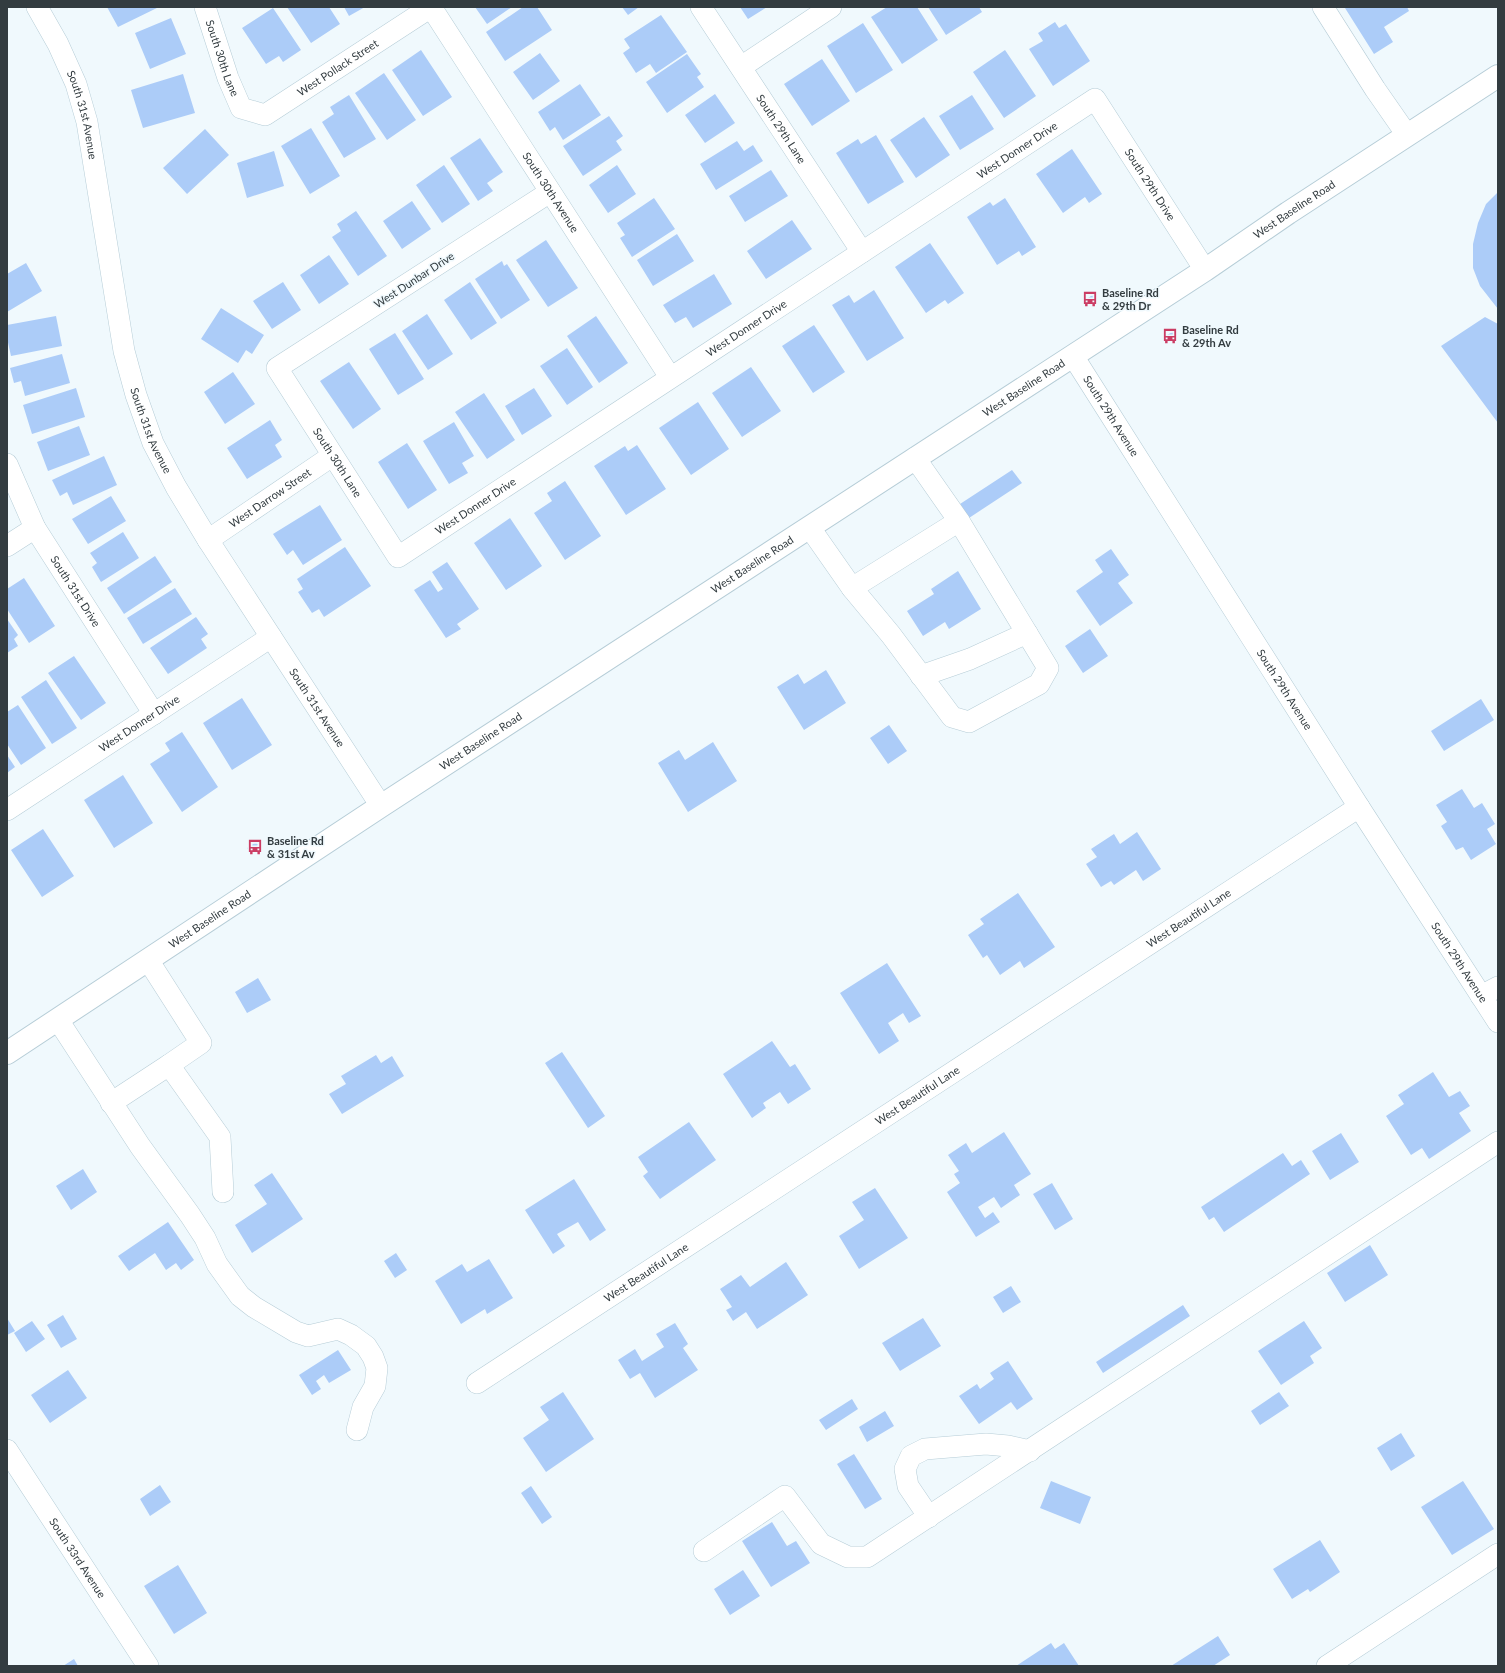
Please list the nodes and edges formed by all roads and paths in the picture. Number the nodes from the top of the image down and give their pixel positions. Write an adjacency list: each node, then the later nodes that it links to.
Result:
1 (37, 7): 24 (street, South 31st Avenue)
2 (205, 7): 10 (street, South 30th Lane)
3 (431, 7): 10 (street, West Pollack Street); 12 (street, South 30th Avenue)
4 (701, 7): 7 (street, South 29th Lane)
5 (831, 7): 7 (street)
6 (1324, 7): 11 (street)
7 (740, 67): 13 (street, South 29th Lane)
8 (1498, 76): 11 (main road, West Baseline Road)
9 (1095, 99): 13 (street, West Donner Drive); 14 (street, South 29th Drive)
10 (241, 108)
11 (1407, 135): 14 (main road, West Baseline Road)
12 (550, 192): 16 (street, West Dunbar Drive); 17 (street, South 30th Avenue)
13 (862, 252): 17 (street, West Donner Drive)
14 (1205, 270): 15 (main road, West Baseline Road)
15 (1073, 356): 19 (main road, West Baseline Road); 33 (street, South 29th Avenue)
16 (277, 368): 18 (street, South 30th Lane)
17 (670, 377): 26 (street, West Donner Drive)
18 (332, 456): 24 (street, West Darrow Street); 26 (street, South 30th Lane)
19 (915, 458): 21 (street); 23 (main road, West Baseline Road)
20 (7, 464): 22 (street, South 31st Drive)
21 (959, 521): 27 (street); 28 (street)
22 (35, 528): 25 (street); 31 (street, South 31st Drive)
23 (810, 528): 27 (street); 32 (main road, West Baseline Road)
24 (208, 540): 29 (street, South 31st Avenue)
25 (7, 546)
26 (398, 556)
27 (852, 588): 30 (street)
28 (1027, 633): 30 (street); 30 (street)
29 (271, 637): 31 (street, West Donner Drive); 32 (street, South 31st Avenue)
30 (921, 676)
31 (154, 714): 34 (street, West Donner Drive)
32 (381, 806): 35 (main road, West Baseline Road)
33 (1359, 807): 36 (street, South 29th Avenue); 44 (street, West Beautiful Lane)
34 (7, 810)
35 (148, 960): 37 (main road, West Baseline Road); 40 (street)
36 (1489, 991): 38 (street, South 29th Avenue)
37 (58, 1020): 39 (main road, West Baseline Road); 41 (street)
38 (1498, 1022)
39 (7, 1053)
40 (169, 1065): 41 (street); 43 (street)
41 (111, 1103): 45 (street)
42 (1498, 1142): 47 (street)
43 (223, 1192)
44 (477, 1383)
45 (357, 1430)
46 (7, 1450): 51 (street, South 33rd Avenue)
47 (1030, 1451): 48 (street); 48 (street)
48 (929, 1517): 49 (street)
49 (704, 1551)
50 (1498, 1554): 52 (street)
51 (148, 1666)
52 (1327, 1666)

